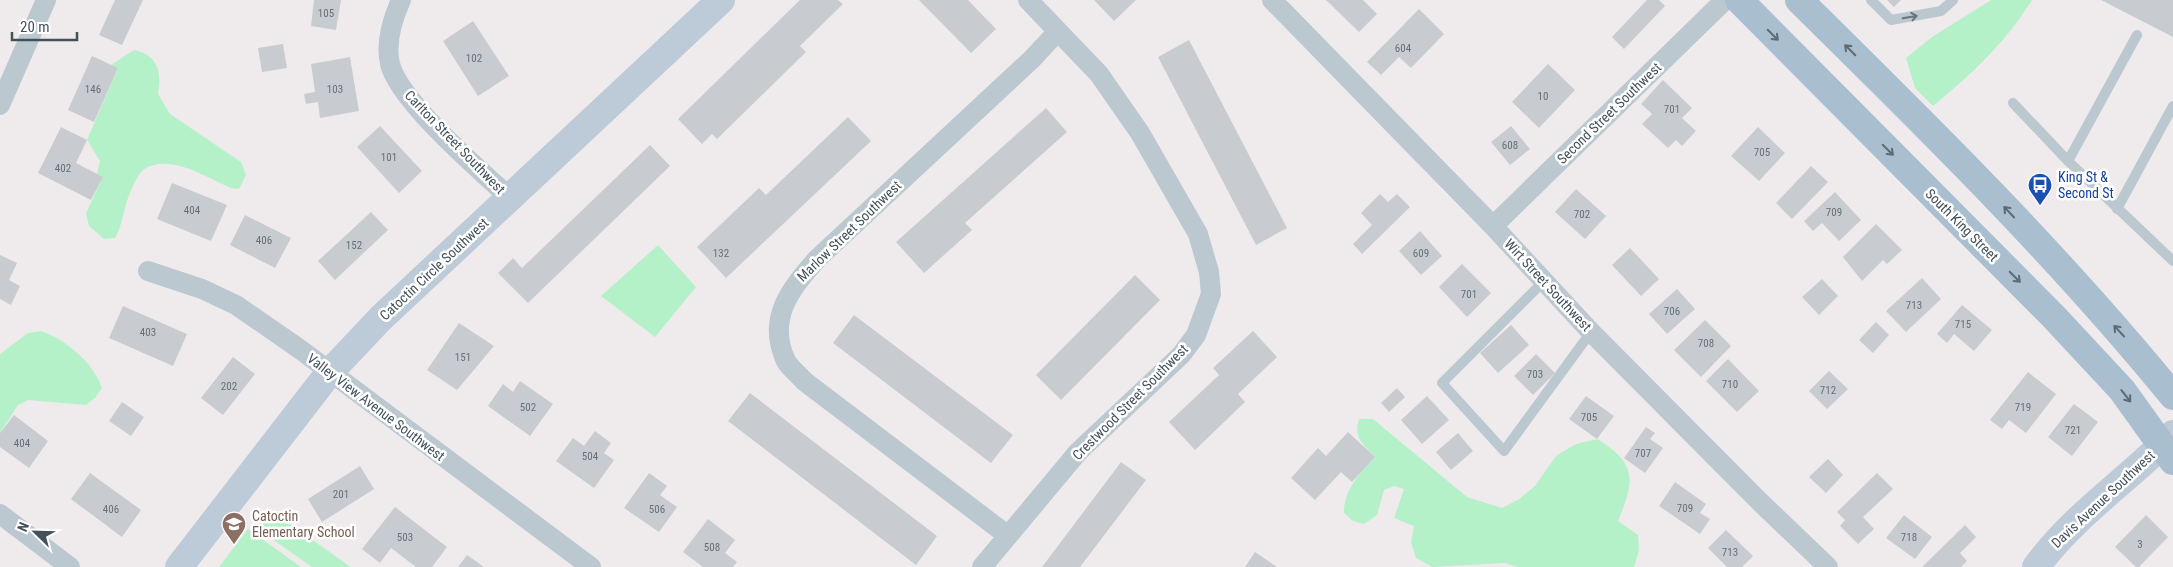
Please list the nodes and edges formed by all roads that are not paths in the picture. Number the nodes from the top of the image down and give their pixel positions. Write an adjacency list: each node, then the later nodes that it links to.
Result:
1 (46, 0): 14 (street)
2 (401, 0): 17 (street, Carlton Street Southwest)
3 (721, 0): 17 (main road, Catoctin Circle Southwest)
4 (1028, 0): 11 (street, Crestwood Street Southwest)
5 (1272, 0): 19 (street, Wirt Street Southwest)
6 (1726, 0): 19 (street, Second Street Southwest)
7 (1739, 0): 26 (main road, South King Street, one-way to 26)
8 (1799, 0): 25 (main road, one-way to 8)
9 (1871, 0): 10 (lane, one-way to 10)
10 (1952, 0)
11 (1058, 31): 28 (street, Crestwood Street Southwest); 28 (street, Marlow Street Southwest)
12 (2136, 35): 16 (lane)
13 (2013, 103): 16 (lane)
14 (0, 105)
15 (2173, 106): 18 (lane)
16 (2068, 161): 18 (lane)
17 (510, 198): 24 (main road, Catoctin Circle Southwest)
18 (2117, 209): 20 (lane)
19 (1493, 226): 22 (street, Wirt Street Southwest)
20 (2172, 255)
21 (148, 271): 24 (street, Valley View Avenue Southwest)
22 (1544, 281): 23 (street, Wirt Street Southwest); 23 (lane)
23 (1591, 332): 33 (street, Wirt Street Southwest)
24 (330, 373): 30 (main road, Catoctin Circle Southwest); 31 (street, Valley View Avenue Southwest)
25 (2173, 396)
26 (2170, 446): 34 (main road, Davis Avenue Southwest)
27 (0, 514): 29 (street)
28 (1007, 535): 32 (street, Crestwood Street Southwest)
29 (70, 567)
30 (178, 567)
31 (591, 567)
32 (982, 567)
33 (1828, 567)
34 (2036, 567)

